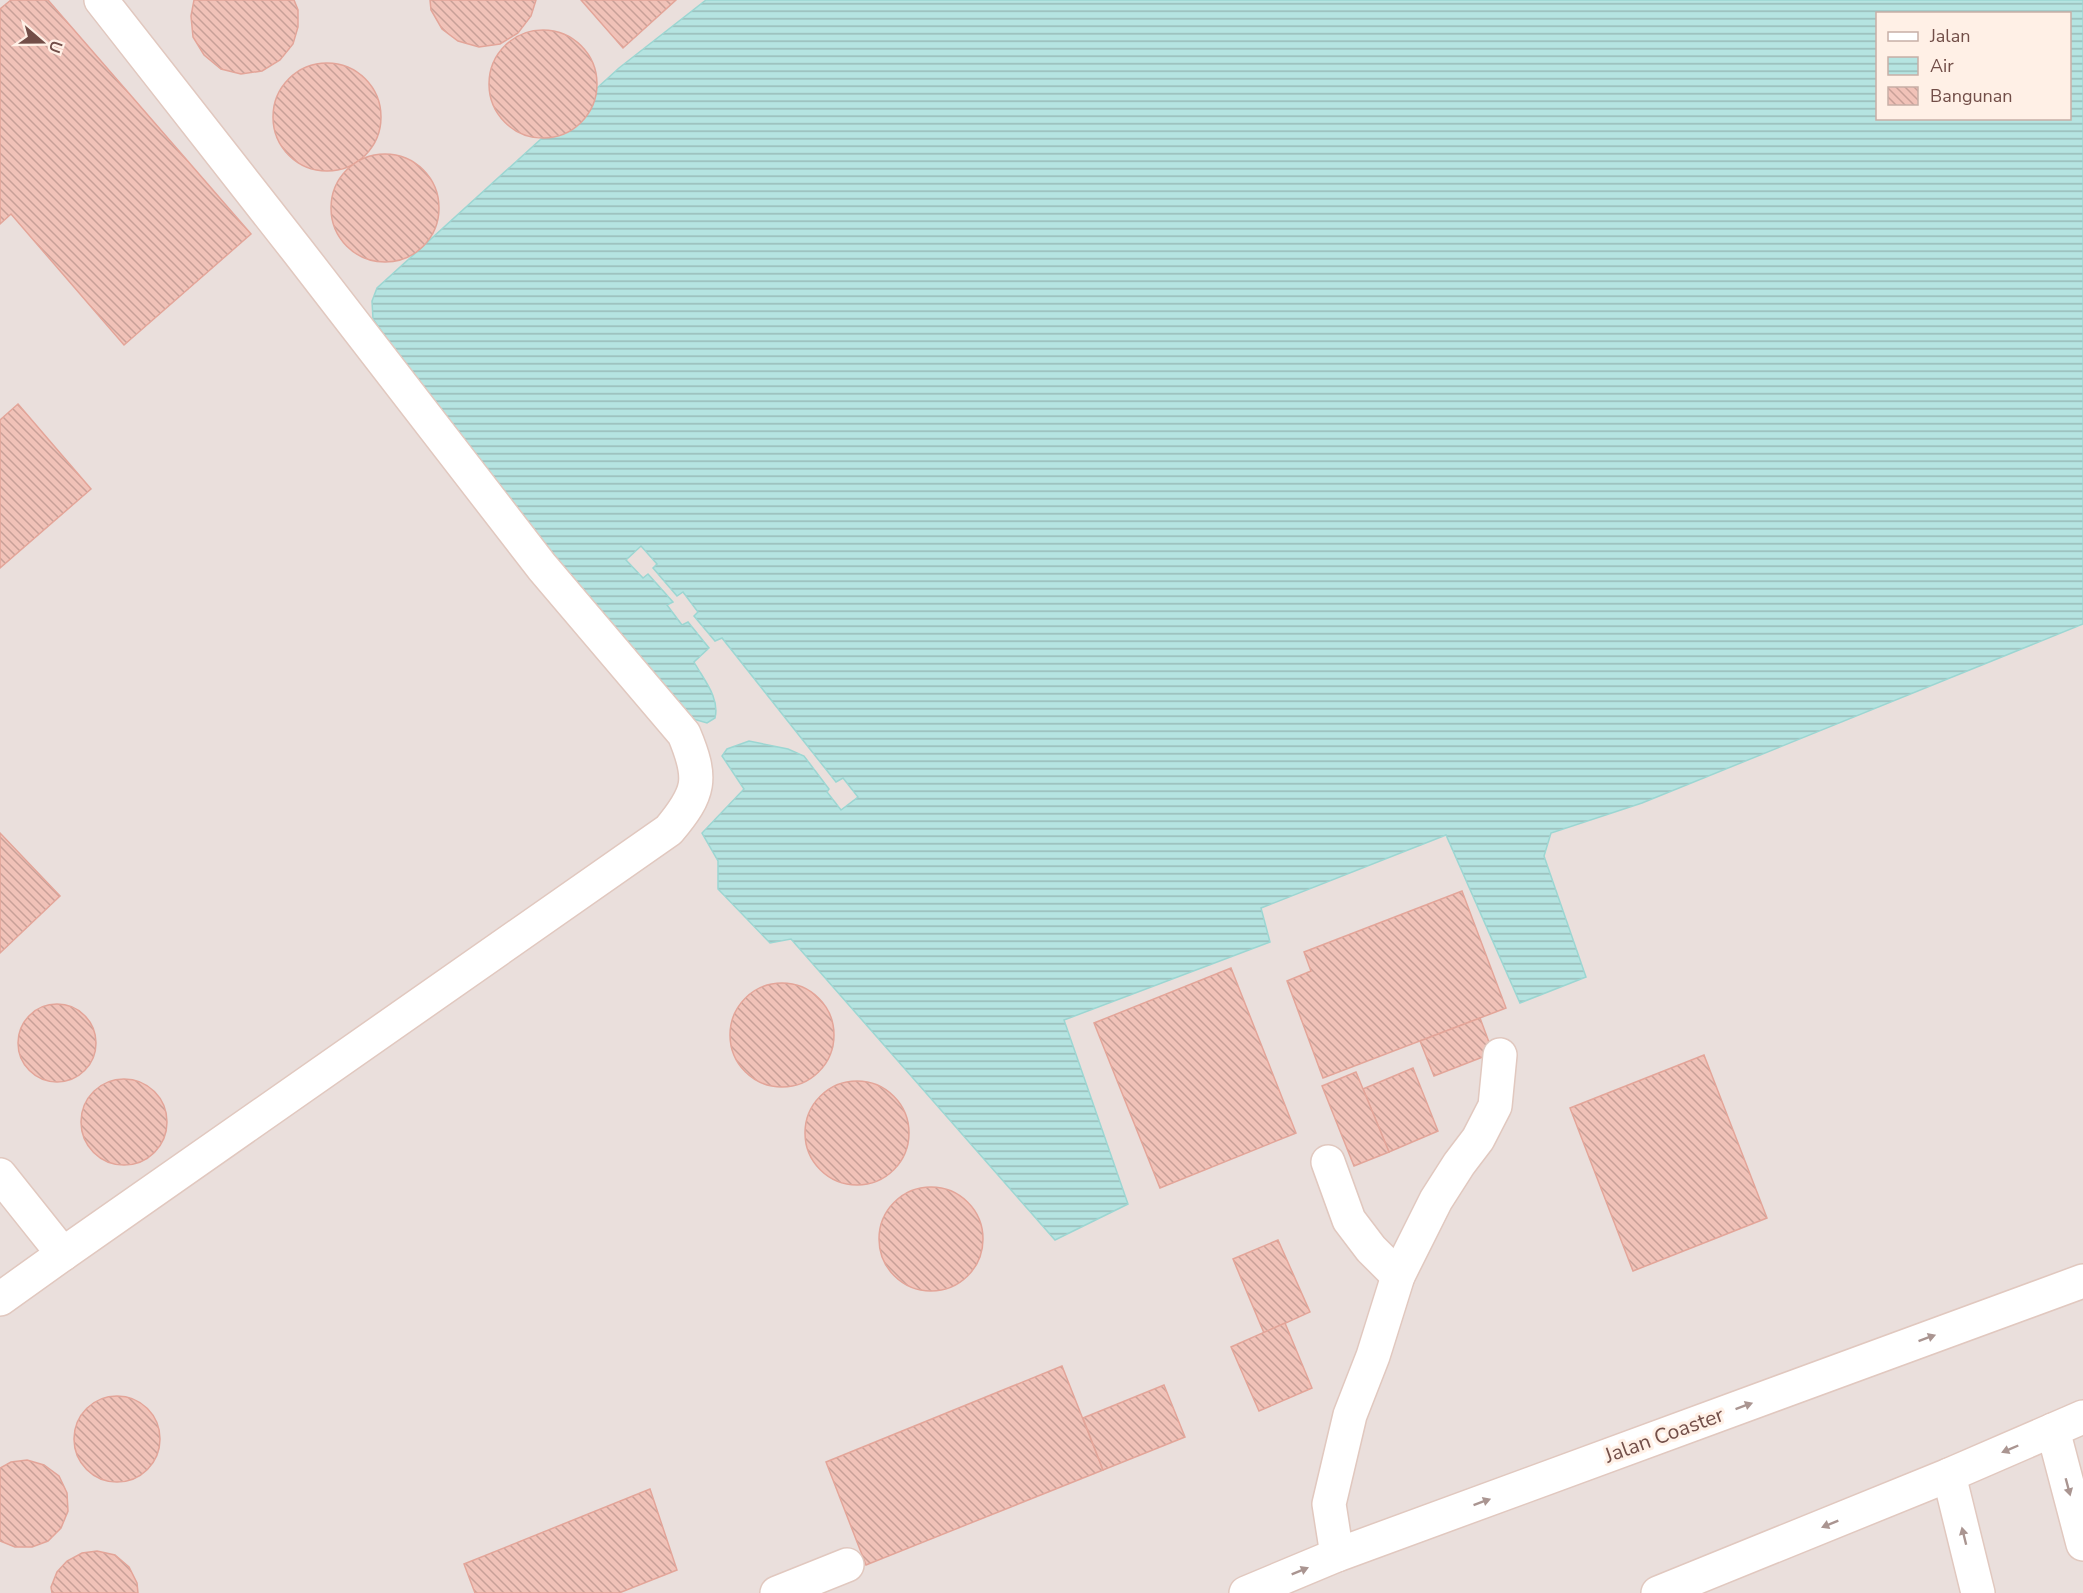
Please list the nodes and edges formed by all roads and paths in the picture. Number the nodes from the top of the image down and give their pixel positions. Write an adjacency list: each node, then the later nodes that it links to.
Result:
1 (101, 0): 5 (lane)
2 (1500, 1055): 6 (lane)
3 (1328, 1162): 6 (lane)
4 (0, 1175): 5 (lane)
5 (63, 1254): 8 (lane)
6 (1398, 1276): 13 (lane)
7 (2083, 1281): 13 (lane, Jalan Coaster, one-way to 7)
8 (0, 1299)
9 (2083, 1418): 10 (lane)
10 (2053, 1430): 11 (lane, one-way to 11); 12 (lane, one-way to 12)
11 (1949, 1475): 17 (lane, one-way to 17); 18 (lane, one-way to 11)
12 (2083, 1544)
13 (1337, 1555): 16 (lane, Jalan Coaster, one-way to 13)
14 (846, 1565): 15 (lane)
15 (777, 1593)
16 (1245, 1593)
17 (1658, 1593)
18 (1978, 1593)

